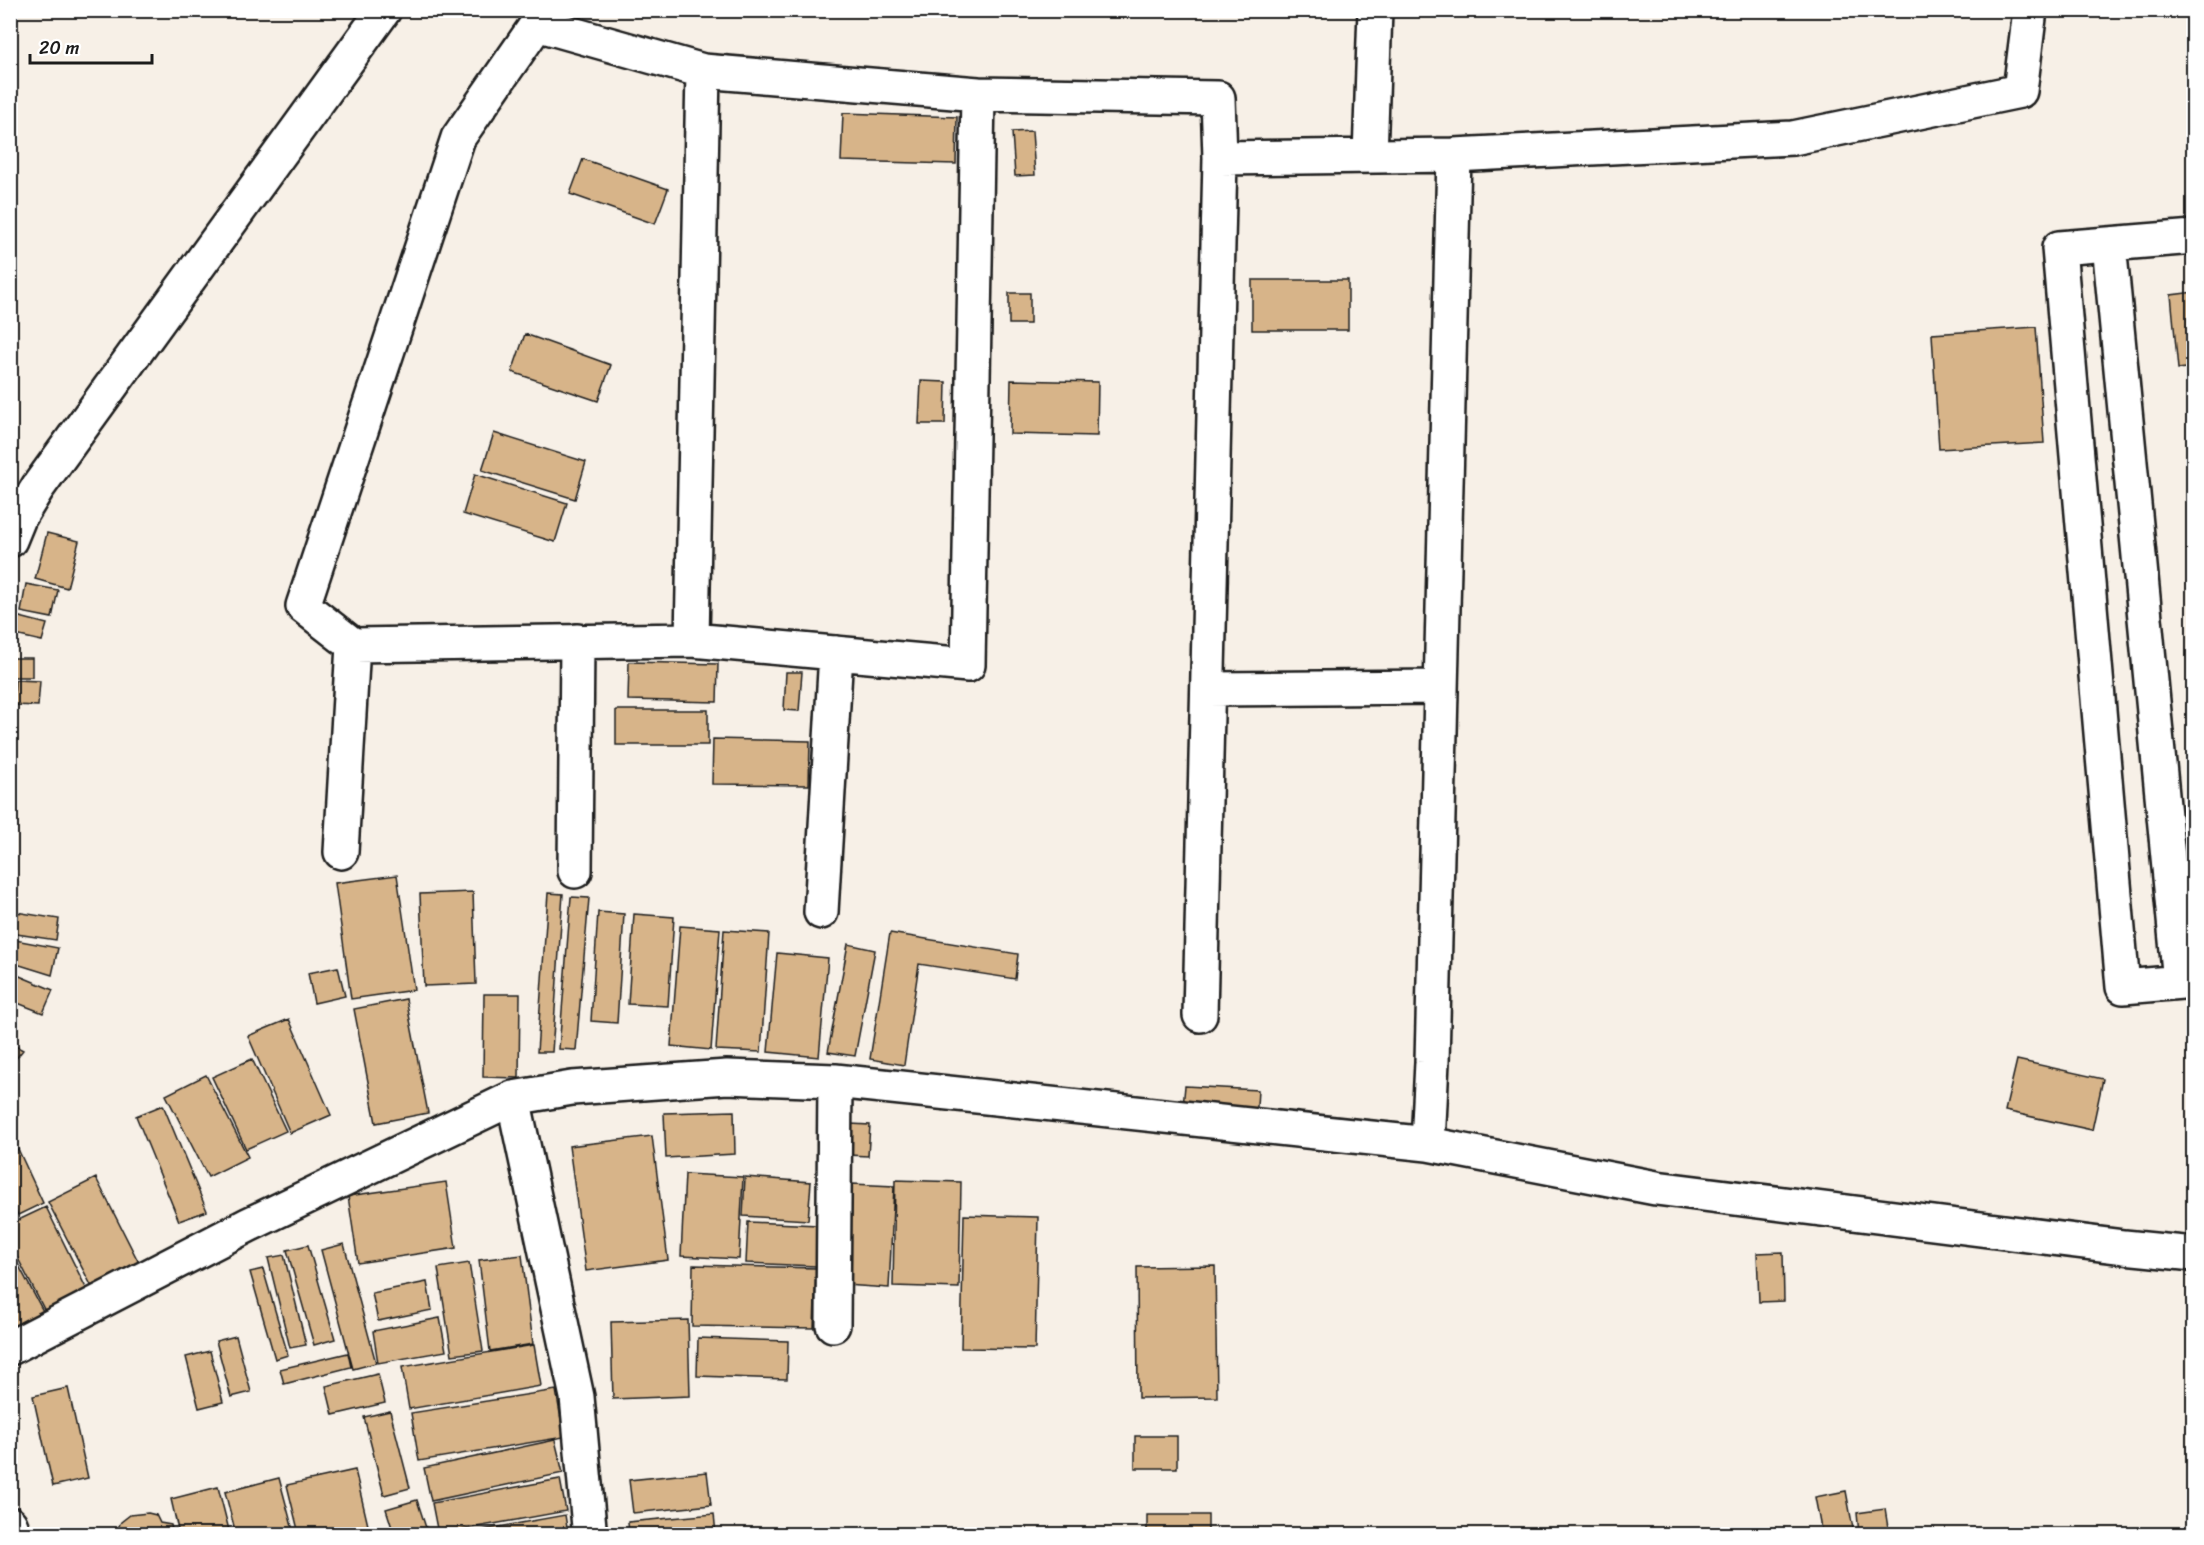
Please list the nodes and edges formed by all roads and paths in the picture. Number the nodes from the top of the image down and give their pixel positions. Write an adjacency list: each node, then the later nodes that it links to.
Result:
1 (384, 10): 12 (street)
2 (1374, 10): 8 (street)
3 (2030, 10): 7 (street)
4 (540, 17): 5 (street); 15 (street)
5 (704, 71): 6 (street); 13 (street)
6 (978, 94): 9 (street); 16 (street)
7 (1454, 155): 8 (street); 17 (street)
8 (1370, 156): 9 (street)
9 (1220, 158): 18 (street)
10 (2193, 237): 11 (street)
11 (2109, 244): 22 (street); 22 (street)
12 (10, 540)
13 (692, 640): 14 (street); 16 (street)
14 (577, 641): 15 (street); 20 (street)
15 (353, 645): 19 (street)
16 (836, 653): 21 (street)
17 (1441, 687): 18 (street); 26 (street)
18 (1208, 689): 23 (street)
19 (341, 852)
20 (575, 871)
21 (821, 912)
22 (2187, 981)
23 (1200, 1015)
24 (835, 1081): 25 (street); 26 (street); 28 (street)
25 (513, 1098): 29 (street); 31 (street)
26 (1428, 1144): 27 (street)
27 (2193, 1254)
28 (833, 1325)
29 (10, 1347)
30 (10, 1524): 32 (street)
31 (589, 1527)
32 (14, 1534)

